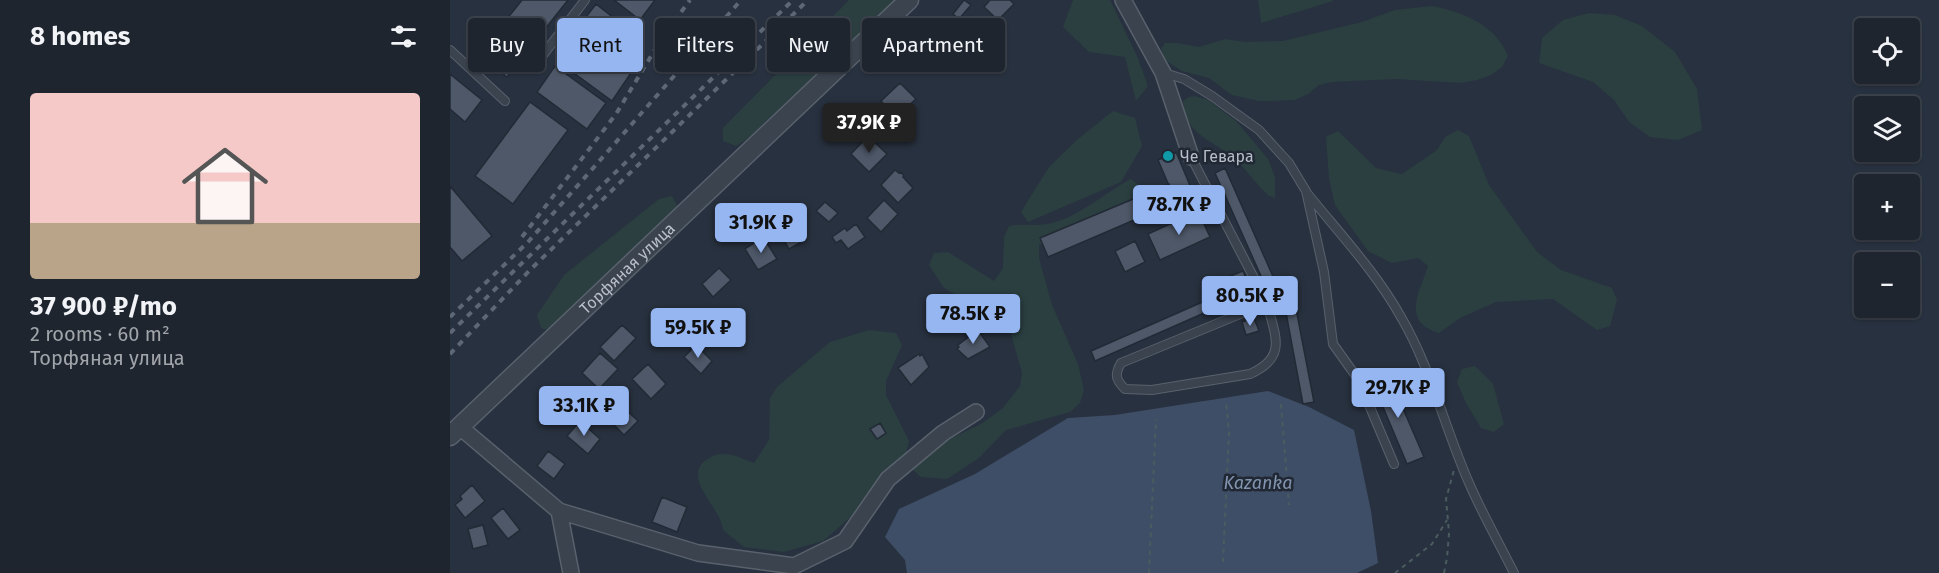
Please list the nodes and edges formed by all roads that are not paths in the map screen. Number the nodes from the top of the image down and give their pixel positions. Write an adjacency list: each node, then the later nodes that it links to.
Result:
1 (585, 0): 5 (lane)
2 (909, 0): 12 (street, Торфяная улица)
3 (1124, 0): 6 (street)
4 (450, 50): 7 (lane)
5 (545, 52)
6 (1163, 73): 8 (street); 9 (lane)
7 (506, 101)
8 (1191, 157): 10 (lane)
9 (1306, 191): 13 (lane); 16 (lane)
10 (1267, 303): 10 (lane)
11 (976, 412): 14 (street)
12 (455, 431): 14 (street)
13 (1394, 464)
14 (559, 511): 15 (street)
15 (571, 573)
16 (1514, 573)

